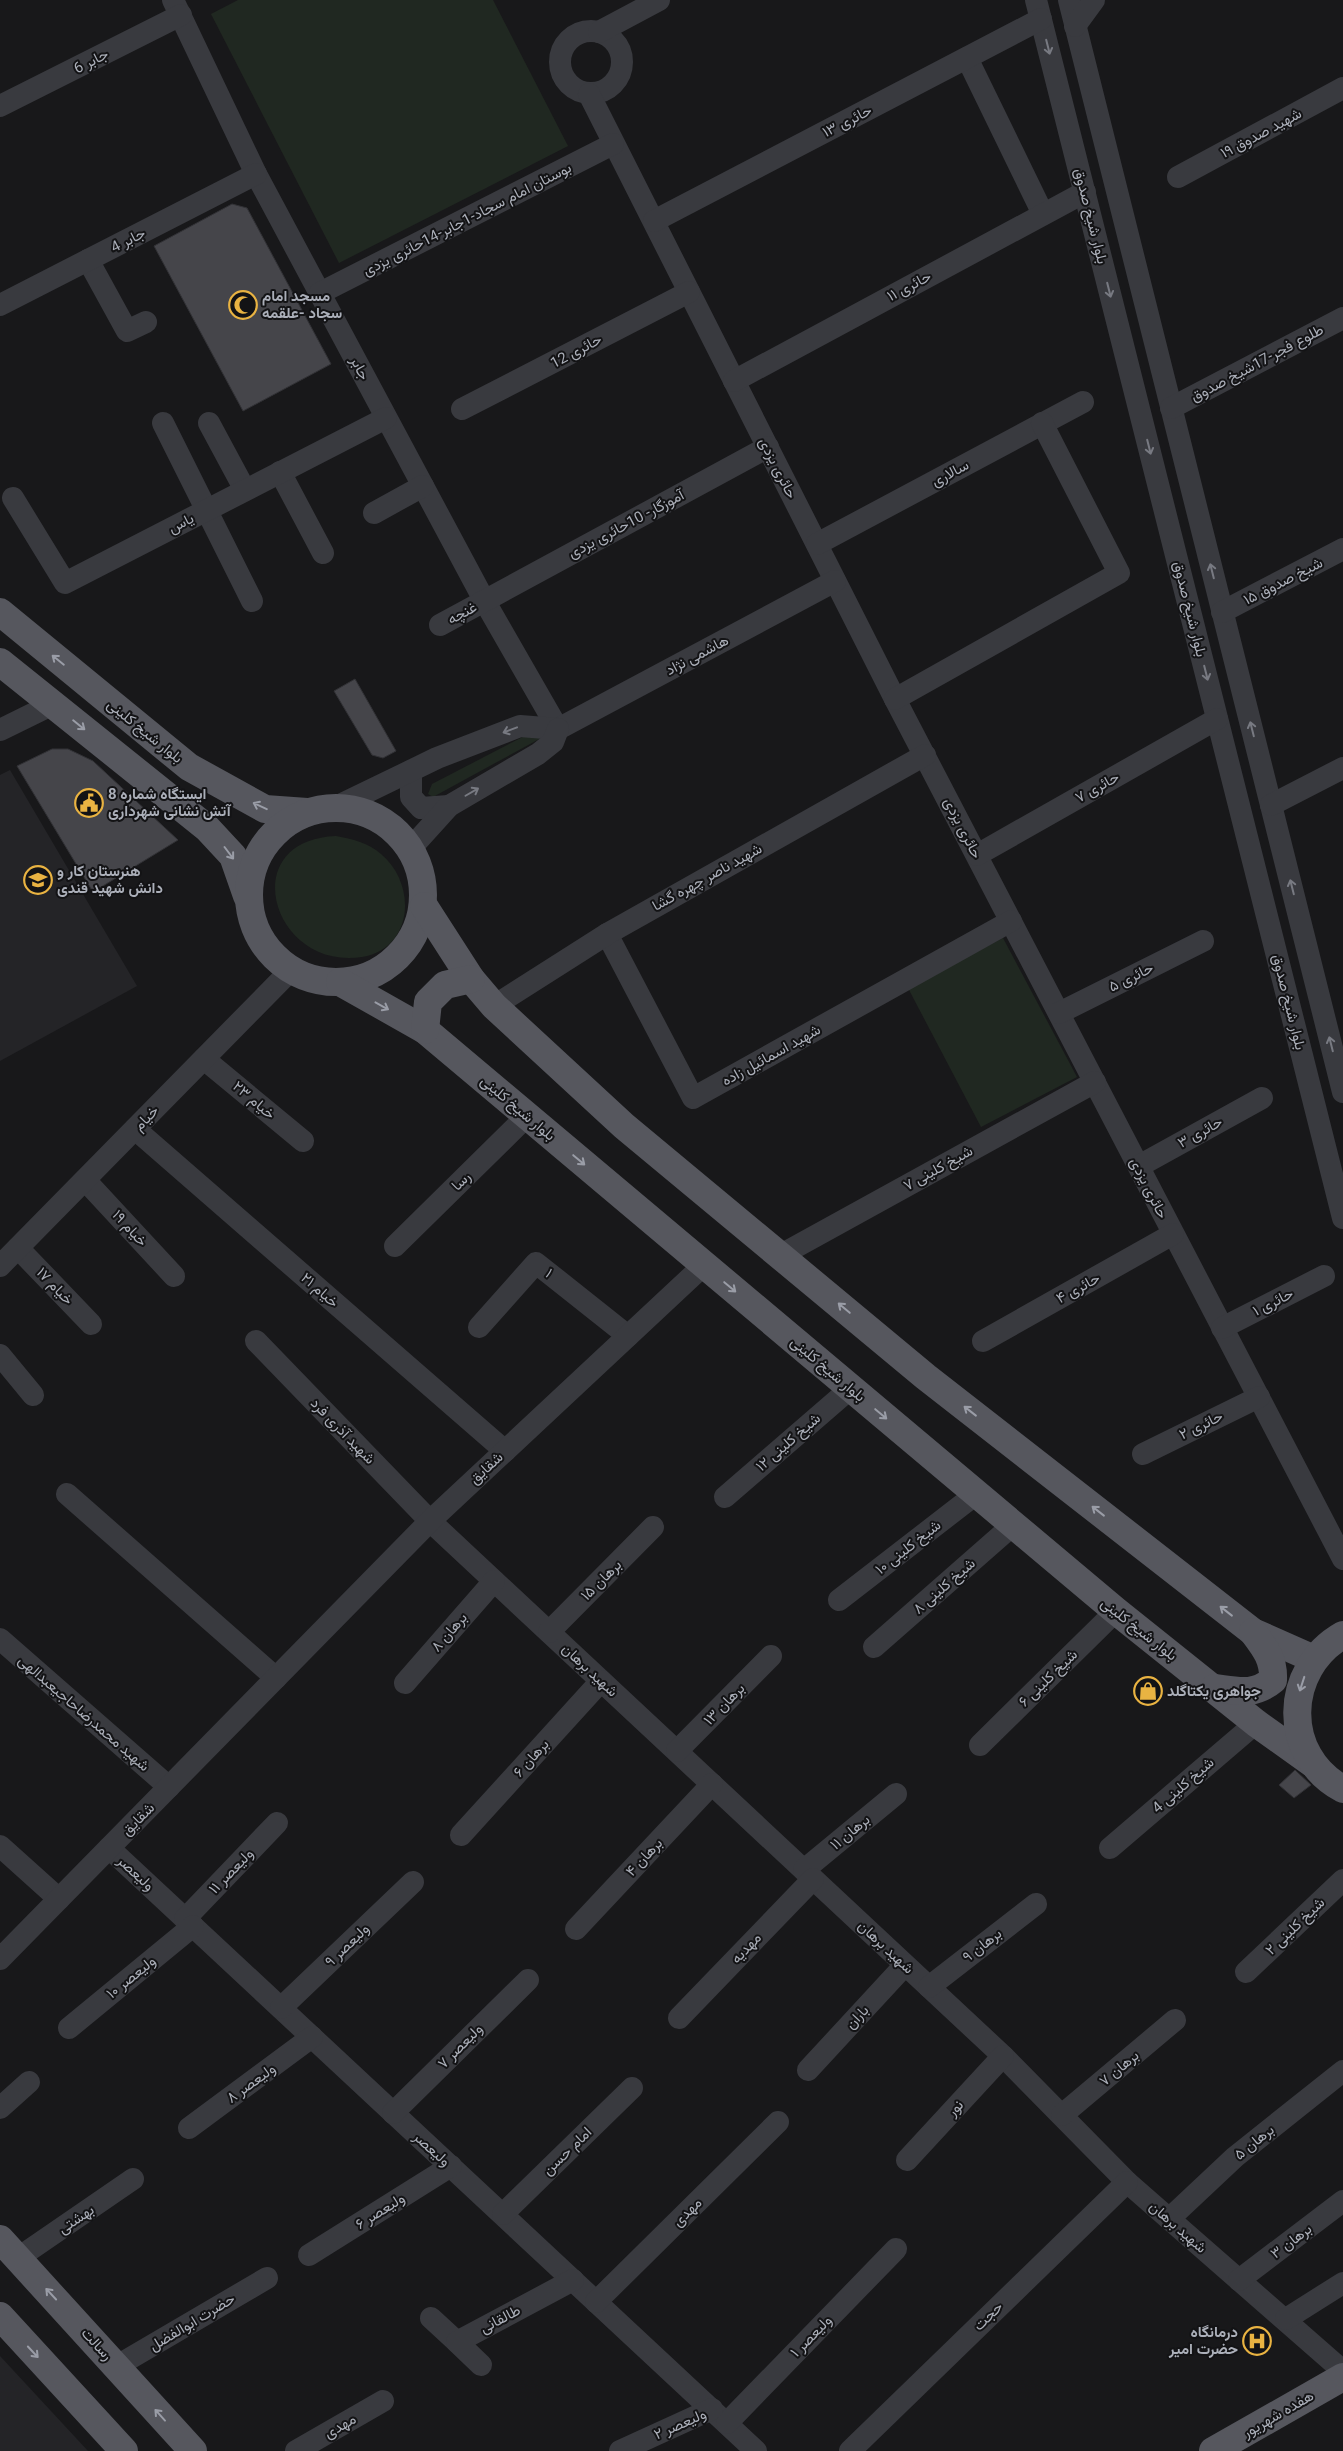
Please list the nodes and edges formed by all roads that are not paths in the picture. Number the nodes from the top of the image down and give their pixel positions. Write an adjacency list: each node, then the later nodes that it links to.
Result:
1 (659, 0): 7 (street)
2 (1069, 0): 6 (street, بلوار شیخ صدوق)
3 (1094, 0): 6 (street)
4 (177, 8): 11 (street, جابر 6); 13 (street, جابر)
5 (1038, 10): 8 (street, حائری ۱۳); 15 (street, بلوار شیخ صدوق, one-way to 15)
6 (1075, 26): 26 (street, بلوار شیخ صدوق)
7 (599, 32): 10 (street); 10 (street)
8 (967, 58): 16 (street); 17 (street, حائری ۱۳)
9 (1343, 88): 14 (street, شهید صدوق ۱۹)
10 (589, 94): 12 (street, حائری یزدی)
11 (0, 106)
12 (613, 144): 17 (street, حائری یزدی); 20 (street, بوستان امام سجاد-1جابر-14حائری یزدی)
13 (256, 174): 18 (street, جابر 4); 20 (street, جابر)
14 (1178, 177)
15 (1085, 192): 16 (street, حائری ۱۱); 52 (street, بلوار شیخ صدوق, one-way to 52)
16 (1043, 214): 24 (street, حائری ۱۱)
17 (654, 221): 19 (street, حائری یزدی)
18 (88, 260): 21 (street, جابر 4); 23 (street)
19 (689, 292): 24 (street, حائری یزدی); 27 (street, حائری 12)
20 (320, 293): 28 (street, جابر)
21 (0, 305)
22 (1343, 318): 26 (street, طلوع فجر-17شیخ صدوق)
23 (146, 322)
24 (734, 381): 32 (street, حائری یزدی)
25 (1084, 402): 31 (street, سالاری)
26 (1172, 408): 46 (street, بلوار شیخ صدوق, one-way to 26)
27 (462, 409)
28 (386, 418): 33 (street, یاس); 34 (street, جابر)
29 (163, 423): 37 (street)
30 (209, 423): 35 (street)
31 (1042, 423): 39 (street, سالاری); 50 (street)
32 (768, 447): 39 (street, حائری یزدی); 43 (street, آموزگار- 10حائری یزدی)
33 (280, 472): 35 (street, یاس); 41 (street)
34 (423, 486): 38 (street); 43 (street, جابر)
35 (245, 490): 37 (street, یاس)
36 (14, 498): 37 (street, یاس)
37 (207, 510): 44 (street)
38 (374, 513)
39 (817, 544): 42 (street, حائری یزدی)
40 (1343, 550): 46 (street, شیخ صدوق ۱۵)
41 (324, 553)
42 (836, 581): 50 (street, حائری یزدی); 53 (street, هاشمی نژاد)
43 (484, 600): 47 (street, غنچه); 53 (street, جابر)
44 (252, 601)
45 (0, 612): 49 (main road, بلوار شیخ کلینی, one-way to 45)
46 (1222, 612): 59 (street, بلوار شیخ صدوق, one-way to 46)
47 (440, 625)
48 (0, 662): 51 (main road)
49 (83, 680): 51 (main road); 61 (main road, بلوار شیخ کلینی, one-way to 49)
50 (895, 699): 55 (street, حائری یزدی)
51 (53, 704): 54 (street); 64 (main road, one-way to 64)
52 (1218, 719): 63 (street, حائری ۷); 84 (street, بلوار شیخ صدوق)
53 (558, 729): 57 (street, one-way to 57); 58 (street, one-way to 53)
54 (0, 730)
55 (925, 754): 63 (street, حائری یزدی); 67 (street, شهید ناصر چهره گشا)
56 (1343, 768): 59 (street)
57 (412, 771): 58 (street); 60 (street)
58 (449, 806): 62 (street)
59 (1271, 806): 77 (street, بلوار شیخ صدوق, one-way to 59)
60 (336, 807): 61 (main road); 62 (main road)
61 (308, 812): 64 (main road)
62 (411, 848): 65 (main road)
63 (977, 855): 66 (street, حائری یزدی)
64 (249, 901): 69 (main road)
65 (424, 906): 70 (main road); 71 (main road)
66 (1011, 921): 67 (street, شهید اسمائیل زاده); 73 (street, حائری یزدی)
67 (607, 934): 72 (street, شهید ناصر چهره گشا)
68 (1203, 941): 73 (street, حائری ۵)
69 (291, 970): 71 (main road); 75 (street, خیام)
70 (471, 979): 72 (main road); 74 (main road)
71 (340, 982): 74 (main road, بلوار شیخ کلینی, one-way to 74)
72 (494, 1006): 88 (main road)
73 (1059, 1013): 76 (street, حائری یزدی)
74 (425, 1030): 79 (main road, بلوار شیخ کلینی)
75 (204, 1059): 80 (street, خیام); 81 (street, خیام ۲۳)
76 (1095, 1082): 82 (street, حائری یزدی); 88 (street, شیخ کلینی ۷)
77 (1343, 1092)
78 (1262, 1098): 82 (street, حائری ۳)
79 (527, 1116): 86 (street, رسا); 89 (main road, بلوار شیخ کلینی, one-way to 89)
80 (135, 1129): 83 (street, خیام); 103 (street, خیام ۲۱)
81 (303, 1140)
82 (1139, 1166): 85 (street, حائری یزدی)
83 (85, 1180): 87 (street, خیام); 91 (street, خیام ۱۹)
84 (1343, 1218)
85 (1173, 1234): 95 (street, حائری یزدی); 98 (street, حائری ۴)
86 (395, 1246)
87 (18, 1248): 90 (street, خیام); 93 (street, خیام ۱۷)
88 (780, 1255): 116 (main road, one-way to 88)
89 (704, 1265): 96 (street, شقایق); 100 (main road, بلوار شیخ کلینی, one-way to 100)
90 (0, 1266)
91 (174, 1276)
92 (1324, 1276): 95 (street, حائری ۱)
93 (91, 1324)
94 (479, 1327): 96 (street, ۱)
95 (1222, 1328): 102 (street, حائری یزدی)
96 (628, 1336): 103 (street, شقایق)
97 (256, 1340): 108 (street, شهید آذری فرد)
98 (983, 1341)
99 (0, 1356): 101 (street)
100 (851, 1388): 106 (main road, بلوار شیخ کلینی, one-way to 106); 107 (street, شیخ کلینی ۱۲)
101 (33, 1395)
102 (1259, 1397): 104 (street, حائری ۲); 111 (street, حائری یزدی)
103 (505, 1451): 108 (street, شقایق)
104 (1144, 1454)
105 (67, 1494): 122 (street)
106 (976, 1494): 109 (main road, بلوار شیخ کلینی); 113 (street, شیخ کلینی ۱۰)
107 (725, 1497)
108 (430, 1521): 112 (street, شهید برهان); 122 (street, شقایق)
109 (1013, 1524): 114 (main road, بلوار شیخ کلینی); 119 (street, شیخ کلینی ۸)
110 (653, 1527): 115 (street, برهان ۱۵)
111 (1343, 1559)
112 (494, 1581): 115 (street, شهید برهان); 124 (street, برهان ۸)
113 (839, 1600)
114 (1116, 1611): 125 (main road, بلوار شیخ کلینی); 127 (street, شیخ کلینی ۶)
115 (549, 1632): 123 (street, شهید برهان)
116 (1253, 1632): 121 (main road); 125 (main road)
117 (1343, 1635): 121 (main road)
118 (0, 1638): 131 (street, شهید محمدرضاحاجیعبدالهی)
119 (874, 1647)
120 (771, 1656): 128 (street, برهان ۱۳)
121 (1314, 1659): 129 (main road, one-way to 129)
122 (276, 1678): 131 (street, شقایق)
123 (601, 1680): 128 (street, شهید برهان); 135 (street, برهان ۶)
124 (405, 1683)
125 (1214, 1688): 126 (main road, بلوار شیخ کلینی)
126 (1256, 1723): 129 (main road, بلوار شیخ کلینی); 138 (street, شیخ کلینی 4)
127 (980, 1745)
128 (677, 1752): 130 (street, شهید برهان)
129 (1312, 1763): 132 (main road)
130 (712, 1784): 139 (street, شهید برهان); 145 (street, برهان ۴)
131 (169, 1787): 137 (street, شقایق)
132 (1339, 1789)
133 (896, 1794): 139 (street, برهان ۱۱)
134 (277, 1823): 144 (street, ولیعصر ۱۱)
135 (461, 1835)
136 (0, 1846): 142 (street)
137 (109, 1848): 142 (street, شقایق); 144 (street, ولیعصر)
138 (1110, 1848)
139 (808, 1875): 147 (street, شهید برهان); 152 (street, مهدیه)
140 (1343, 1880): 148 (street, شیخ کلینی ۲)
141 (413, 1882): 151 (street, ولیعصر ۹)
142 (59, 1899): 146 (street, شقایق)
143 (1036, 1904): 150 (street, برهان ۹)
144 (189, 1922): 151 (street, ولیعصر); 154 (street, ولیعصر ۱۰)
145 (576, 1929)
146 (0, 1959)
147 (905, 1965): 150 (street, شهید برهان); 157 (street, باران)
148 (1246, 1972)
149 (528, 1980): 162 (street, ولیعصر ۷)
150 (929, 1987): 156 (street, شهید برهان)
151 (281, 2008): 155 (street, ولیعصر)
152 (679, 2018)
153 (1175, 2020): 163 (street, برهان ۷)
154 (69, 2028)
155 (312, 2037): 162 (street, ولیعصر); 165 (street, ولیعصر ۸)
156 (1003, 2056): 163 (street, شهید برهان); 166 (street, نور)
157 (808, 2070)
158 (1343, 2070): 172 (street, برهان ۵)
159 (29, 2082): 161 (street)
160 (632, 2088): 171 (street, امام حسن)
161 (0, 2108)
162 (393, 2113): 167 (street, ولیعصر)
163 (1062, 2116): 169 (street, شهید برهان)
164 (778, 2122): 181 (street, مهدی)
165 (189, 2128)
166 (907, 2160)
167 (451, 2166): 171 (street, ولیعصر); 175 (street, ولیعصر ۶)
168 (134, 2179): 176 (street, بهشتی)
169 (1127, 2182): 172 (street, شهید برهان); 197 (street, حجت)
170 (1343, 2201): 179 (street, برهان ۳)
171 (503, 2214): 178 (street, ولیعصر)
172 (1169, 2219): 179 (street, شهید برهان)
173 (0, 2239): 176 (main road, رسالت)
174 (896, 2249): 191 (street, ولیعصر ۱)
175 (309, 2255)
176 (18, 2258): 187 (main road, رسالت, one-way to 176)
177 (266, 2278): 187 (street, حضرت ابوالفضل)
178 (573, 2280): 181 (street, ولیعصر); 185 (street, طالقانی)
179 (1239, 2280): 184 (street, شهید برهان)
180 (1343, 2283): 184 (street)
181 (596, 2302): 191 (street, ولیعصر)
182 (0, 2316): 192 (main road, one-way to 192)
183 (431, 2318): 185 (street)
184 (1286, 2319): 188 (street, شهید برهان)
185 (457, 2342): 186 (street)
186 (481, 2365)
187 (117, 2366): 193 (main road, رسالت, one-way to 187)
188 (1343, 2370)
189 (1343, 2377): 198 (main road, هفده شهریور)
190 (383, 2401): 194 (street, مهدی)
191 (719, 2416): 195 (street, ولیعصر ۲); 196 (street, ولیعصر)
192 (124, 2451)
193 (193, 2451)
194 (296, 2451)
195 (620, 2451)
196 (756, 2451)
197 (850, 2451)
198 (1213, 2451)

